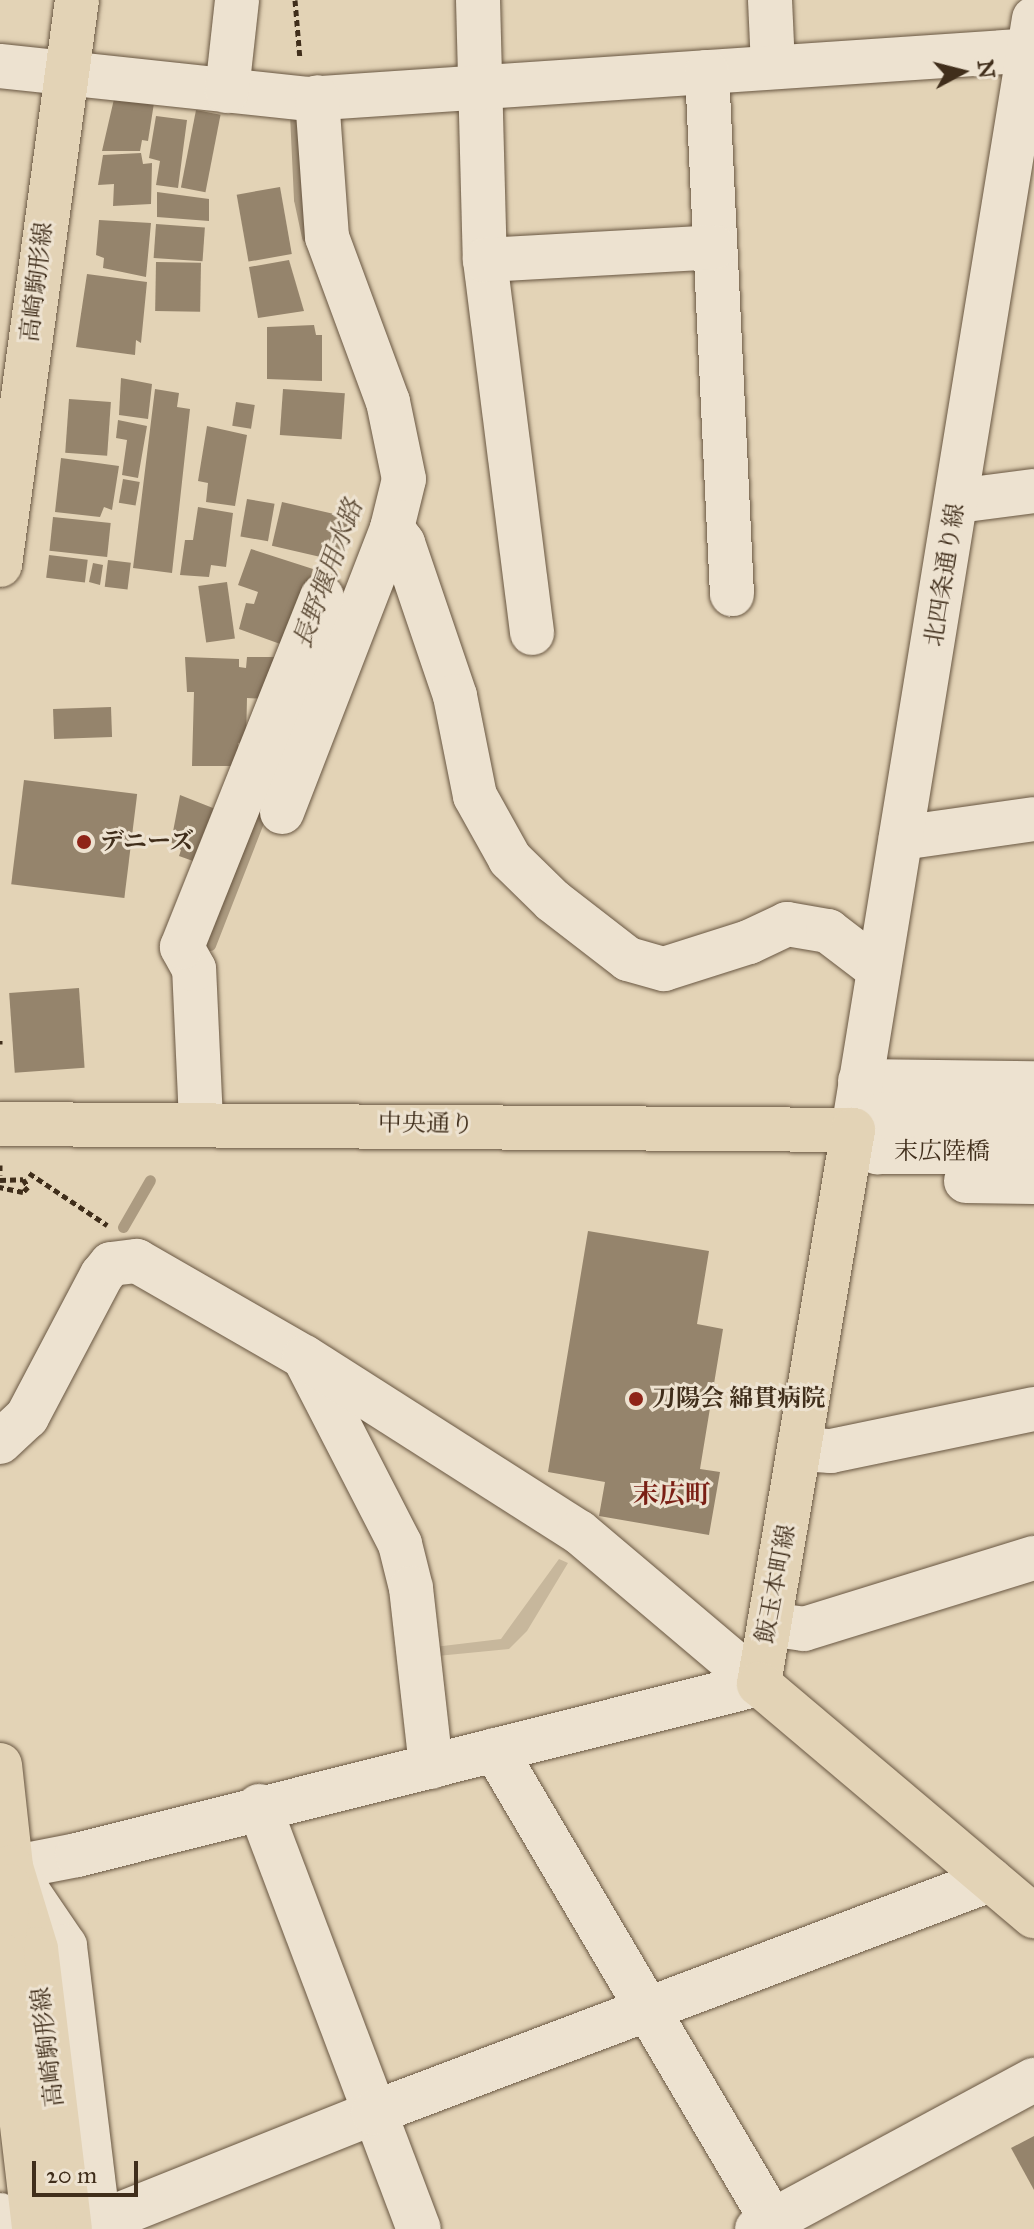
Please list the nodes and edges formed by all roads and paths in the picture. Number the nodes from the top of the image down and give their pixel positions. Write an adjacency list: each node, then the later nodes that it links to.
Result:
1 (77, 0): 9 (main road, 高崎駒形線)
2 (237, 0): 13 (street)
3 (295, 0): 11 (path)
4 (478, 0): 12 (street)
5 (770, 0): 8 (street)
6 (1032, 40): 8 (street); 14 (street, 北四条通り線)
7 (0, 66): 9 (street)
8 (773, 67): 10 (street)
9 (67, 70): 13 (street); 20 (main road, 高崎駒形線)
10 (707, 72): 12 (street); 15 (street)
11 (309, 86): 12 (street); 13 (street); 19 (street)
12 (480, 86): 16 (street)
13 (227, 91)
14 (1018, 226): 18 (street, 北四条通り線)
15 (715, 247): 16 (street); 21 (street)
16 (485, 260): 23 (street)
17 (1034, 491): 18 (street)
18 (957, 501): 27 (street, 北四条通り線)
19 (392, 528): 24 (street); 28 (street)
20 (0, 565)
21 (732, 594)
22 (322, 597): 24 (street)
23 (532, 633)
24 (321, 659): 25 (street); 32 (street)
25 (282, 812)
26 (1034, 819): 27 (street)
27 (901, 838): 28 (street, 北四条通り線)
28 (879, 970): 29 (street, 北四条通り線)
29 (860, 1081): 30 (street); 34 (street, 北四条通り線)
30 (1034, 1083)
31 (1034, 1115): 34 (street, 末広陸橋)
32 (201, 1121): 33 (main road, 中央通り); 34 (main road, 中央通り)
33 (0, 1124)
34 (853, 1130): 35 (street, 末広陸橋); 39 (main road, 飯玉本町線)
35 (1034, 1152)
36 (0, 1165): 38 (path)
37 (29, 1173): 42 (path)
38 (0, 1177): 41 (path)
39 (844, 1179): 40 (street); 46 (main road, 飯玉本町線)
40 (1034, 1182)
41 (2, 1187)
42 (111, 1227)
43 (304, 1357): 45 (street); 49 (street); 52 (street)
44 (1034, 1409): 46 (street)
45 (0, 1442)
46 (801, 1449): 48 (main road, 飯玉本町線)
47 (1034, 1558): 48 (street)
48 (769, 1624): 49 (main road, 飯玉本町線)
49 (759, 1684): 50 (street); 55 (main road)
50 (495, 1750): 52 (street); 57 (street)
51 (0, 1765): 54 (main road, 高崎駒形線)
52 (431, 1767): 53 (street)
53 (259, 1806): 54 (street); 61 (street)
54 (6, 1868): 58 (main road, 高崎駒形線)
55 (990, 1880): 56 (main road); 57 (street)
56 (1034, 1916)
57 (645, 2010): 61 (street); 63 (street)
58 (44, 2025): 60 (street); 64 (main road, 高崎駒形線); 66 (main road, 高崎駒形線)
59 (1034, 2080): 63 (street)
60 (0, 2099)
61 (373, 2113): 64 (street); 67 (street)
62 (0, 2215): 65 (street)
63 (769, 2226)
64 (89, 2227)
65 (2, 2229)
66 (34, 2229)
67 (419, 2229)

